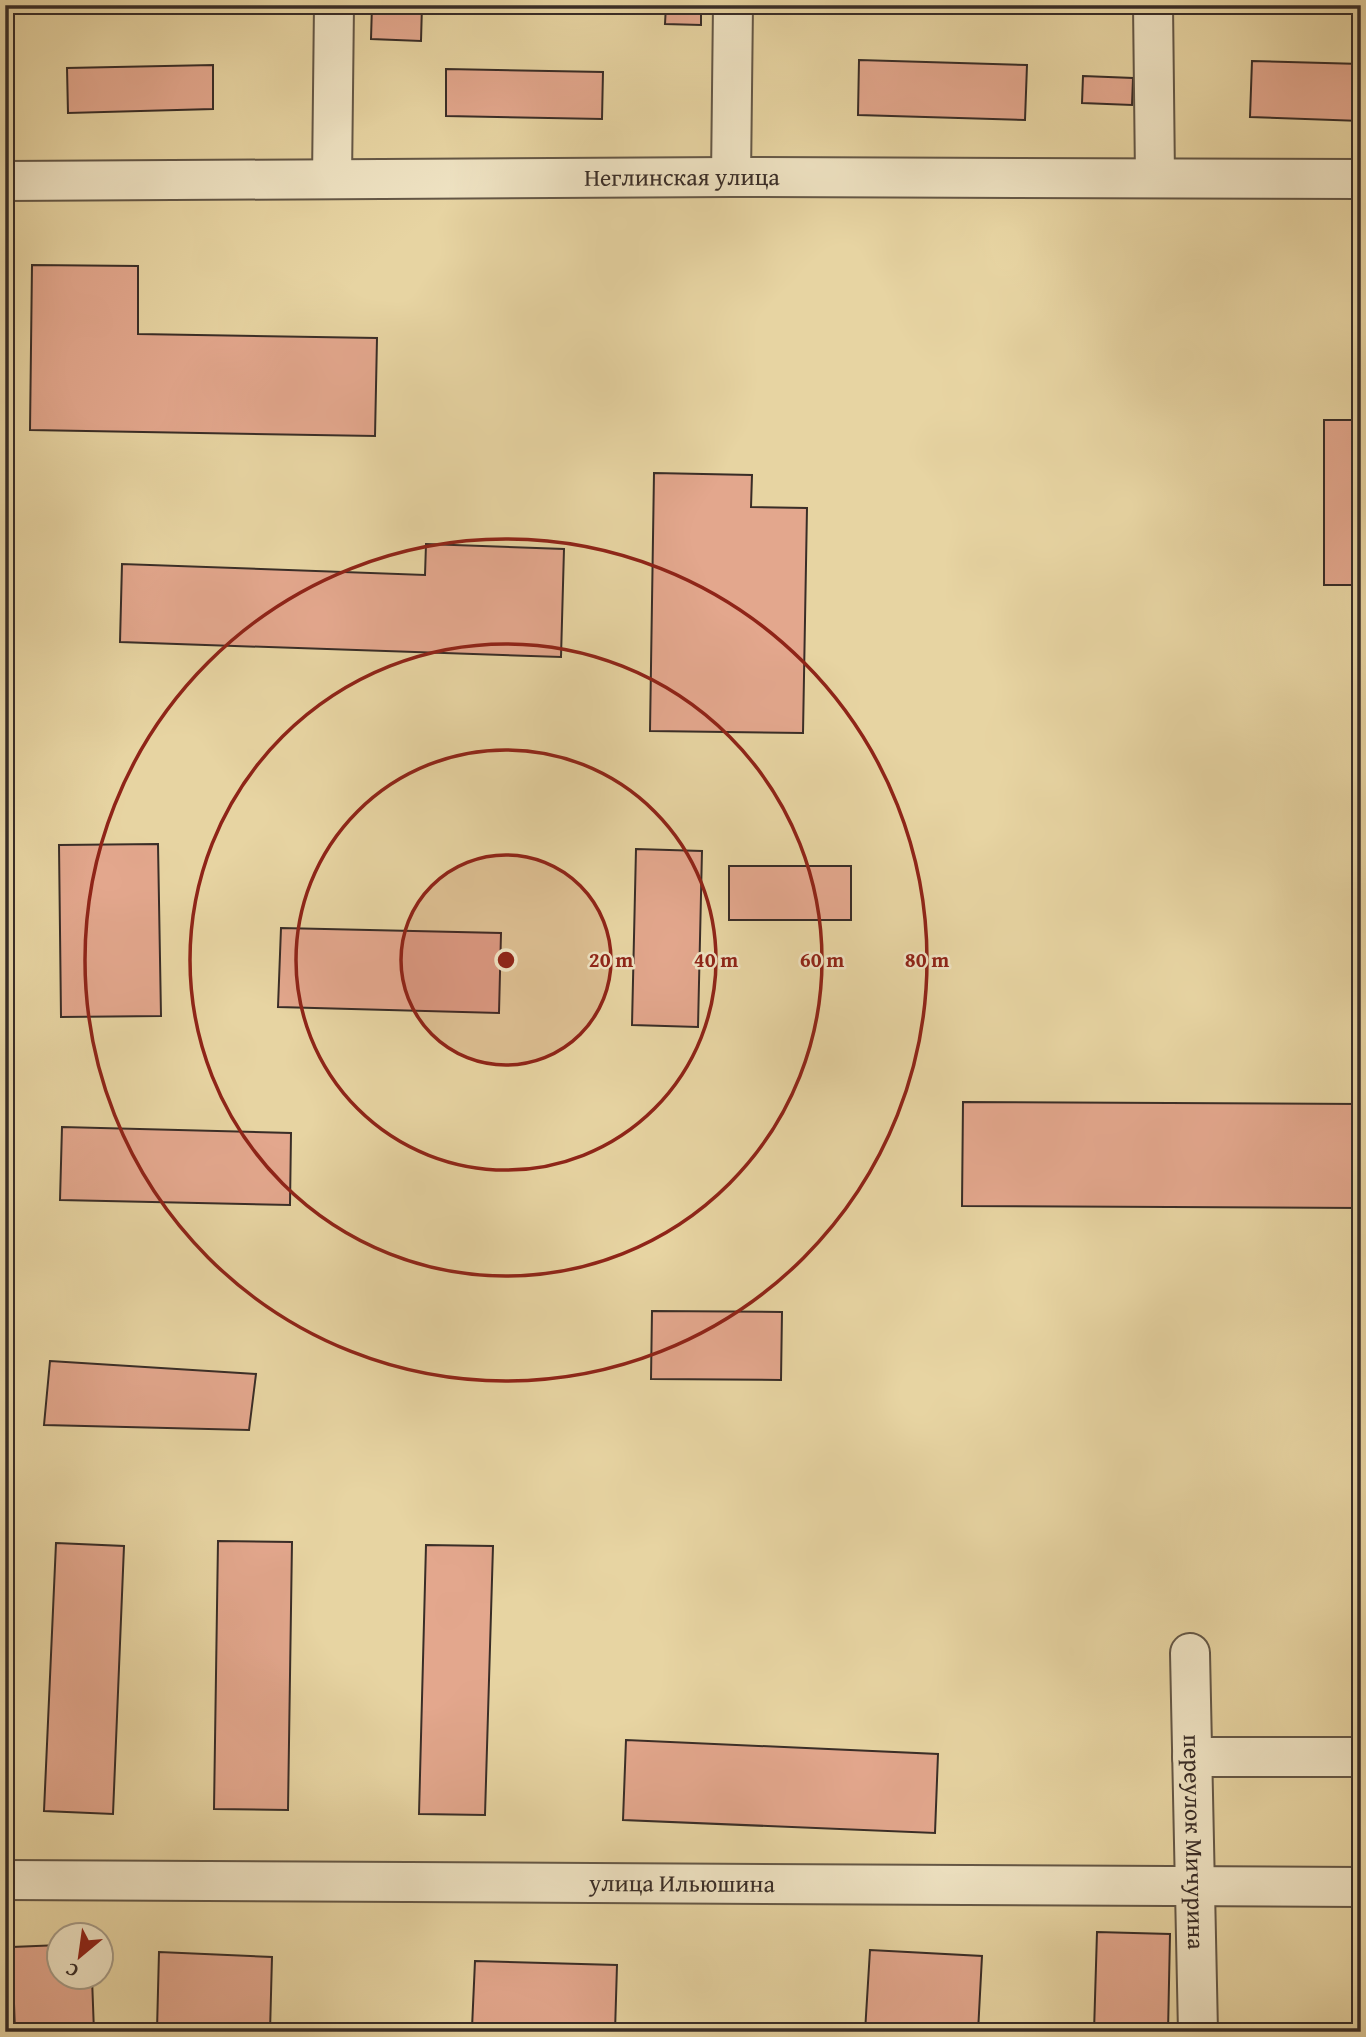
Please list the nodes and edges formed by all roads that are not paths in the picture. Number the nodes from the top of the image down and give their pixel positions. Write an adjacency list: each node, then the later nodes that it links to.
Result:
1 (334, 5): 6 (street)
2 (733, 5): 4 (street)
3 (1153, 5): 5 (street)
4 (731, 177): 5 (street, Неглинская улица); 6 (street, Неглинская улица)
5 (1155, 177): 7 (street, Неглинская улица)
6 (332, 179): 8 (street, Неглинская улица)
7 (1361, 179)
8 (5, 181)
9 (1190, 1653): 10 (street, переулок Мичурина)
10 (1192, 1757): 11 (street); 13 (street, переулок Мичурина)
11 (1361, 1757)
12 (5, 1880): 13 (street, улица Ильюшина)
13 (1195, 1885): 14 (street, улица Ильюшина); 15 (street, переулок Мичурина)
14 (1361, 1887)
15 (1198, 2032)

